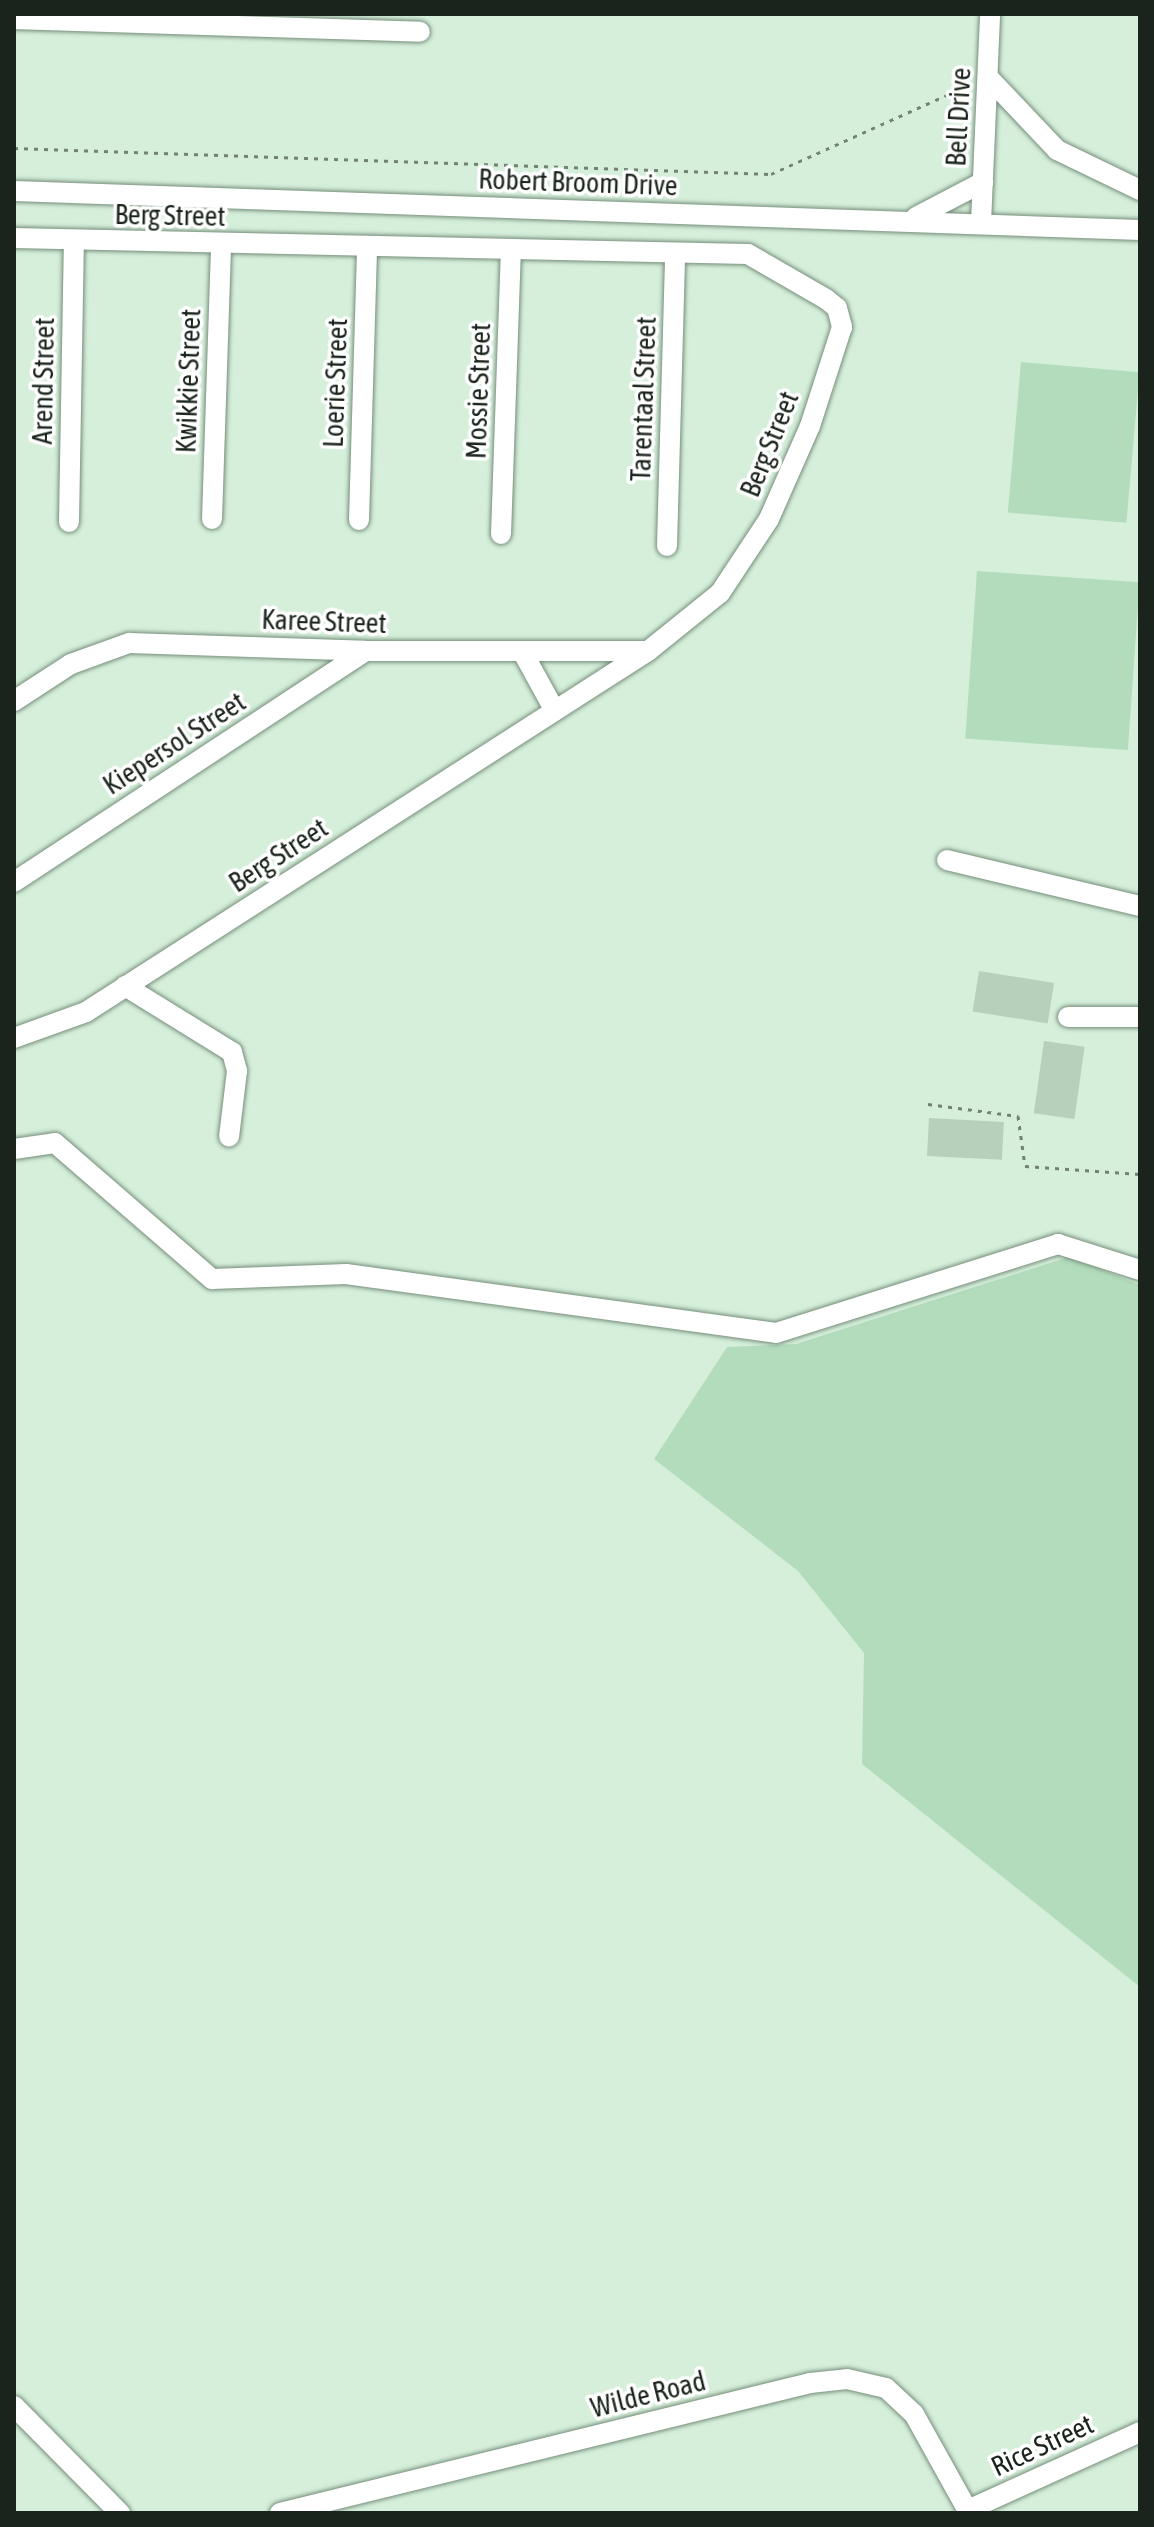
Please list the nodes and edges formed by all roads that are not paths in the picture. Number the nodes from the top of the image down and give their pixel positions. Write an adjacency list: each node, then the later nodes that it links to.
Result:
1 (990, 14): 5 (street, Bell Drive)
2 (176, 18): 3 (street); 4 (street)
3 (14, 19)
4 (420, 32)
5 (988, 77): 6 (street, Bell Drive); 7 (street)
6 (983, 182): 9 (street); 10 (street, Bell Drive)
7 (1140, 190)
8 (14, 191): 9 (street, Robert Broom Drive)
9 (913, 218): 10 (street, Robert Broom Drive)
10 (981, 223): 11 (street, Robert Broom Drive)
11 (1140, 230)
12 (14, 238): 13 (street, Berg Street)
13 (74, 241): 14 (street, Berg Street); 20 (street, Arend Street)
14 (221, 244): 15 (street, Berg Street); 18 (street, Kwikkie Street)
15 (367, 249): 16 (street, Berg Street); 19 (street, Loerie Street)
16 (511, 250): 17 (street, Berg Street); 21 (street, Mossie Street)
17 (675, 254): 22 (street, Tarentaal Street); 25 (street, Berg Street)
18 (212, 519)
19 (359, 520)
20 (69, 522)
21 (501, 534)
22 (667, 546)
23 (365, 651): 24 (street, Karee Street); 26 (street, Karee Street); 29 (street, Kiepersol Street)
24 (522, 651): 25 (street, Karee Street); 27 (street)
25 (648, 651): 27 (street, Berg Street)
26 (14, 701)
27 (555, 711): 31 (street, Berg Street)
28 (947, 860): 30 (street)
29 (14, 882)
30 (1140, 906)
31 (125, 986): 34 (street, Berg Street); 35 (street)
32 (1068, 1017): 33 (street)
33 (1140, 1017)
34 (14, 1038)
35 (229, 1137)
36 (14, 1149): 37 (street)
37 (1140, 1270)
38 (14, 2406): 41 (street)
39 (1140, 2432): 40 (street, Rice Street)
40 (968, 2511): 42 (street, Wilde Road)
41 (120, 2513)
42 (280, 2513)

